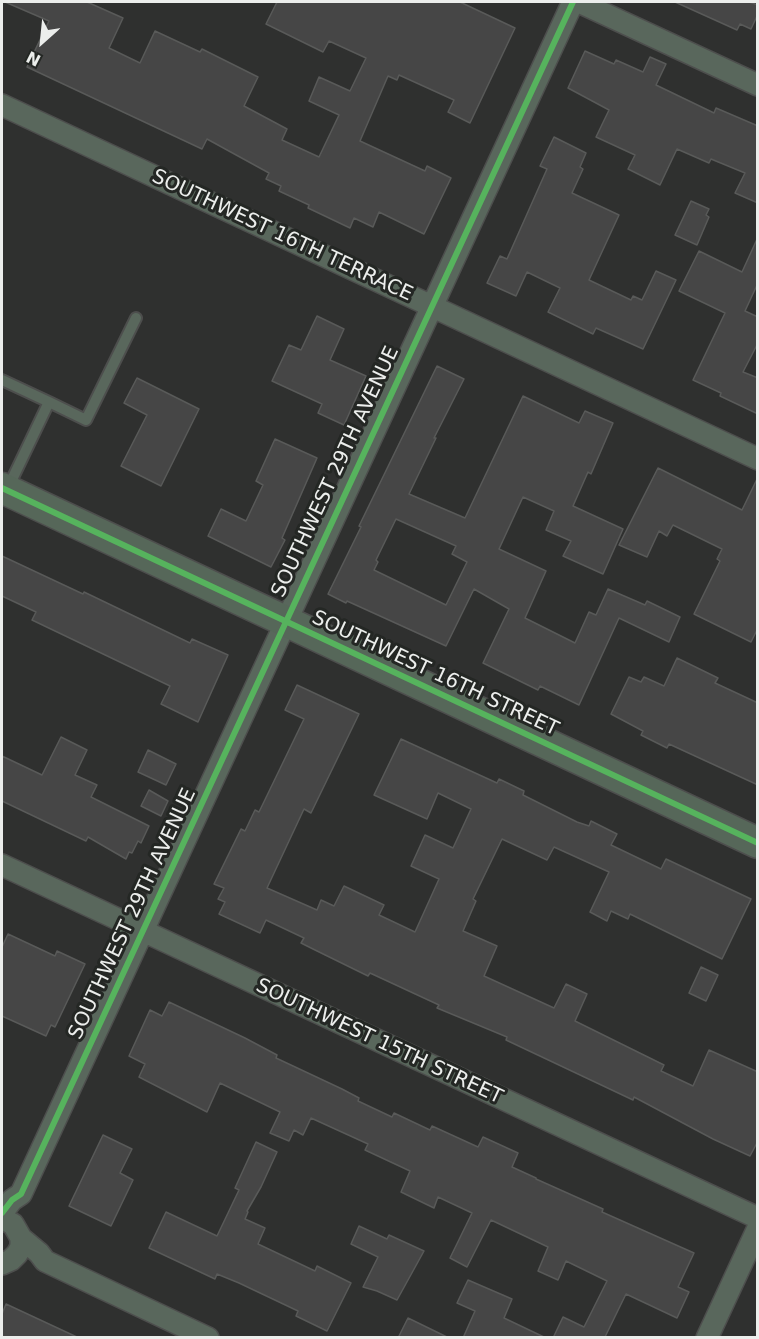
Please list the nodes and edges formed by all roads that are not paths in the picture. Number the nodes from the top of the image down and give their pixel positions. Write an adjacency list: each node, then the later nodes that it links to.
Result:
1 (573, 2): 5 (street, SOUTHWEST 29TH AVENUE)
2 (579, 2): 3 (street)
3 (758, 85)
4 (2, 105): 5 (street, SOUTHWEST 16TH TERRACE)
5 (431, 305): 9 (street, SOUTHWEST 16TH TERRACE); 11 (street, SOUTHWEST 29TH AVENUE)
6 (136, 318): 8 (lane)
7 (2, 380): 8 (lane)
8 (49, 402): 10 (lane)
9 (758, 459)
10 (4, 490): 11 (street, SOUTHWEST 16TH STREET)
11 (286, 623): 12 (street, SOUTHWEST 16TH STREET); 14 (street, SOUTHWEST 29TH AVENUE)
12 (758, 843)
13 (2, 865): 14 (street, SOUTHWEST 15TH STREET)
14 (144, 931): 15 (street, SOUTHWEST 15TH STREET); 16 (street, SOUTHWEST 29TH AVENUE)
15 (758, 1218)
16 (10, 1224): 18 (street); 19 (street)
17 (758, 1228): 21 (street)
18 (45, 1261): 19 (street); 20 (street)
19 (6, 1262)
20 (208, 1338)
21 (707, 1338)

